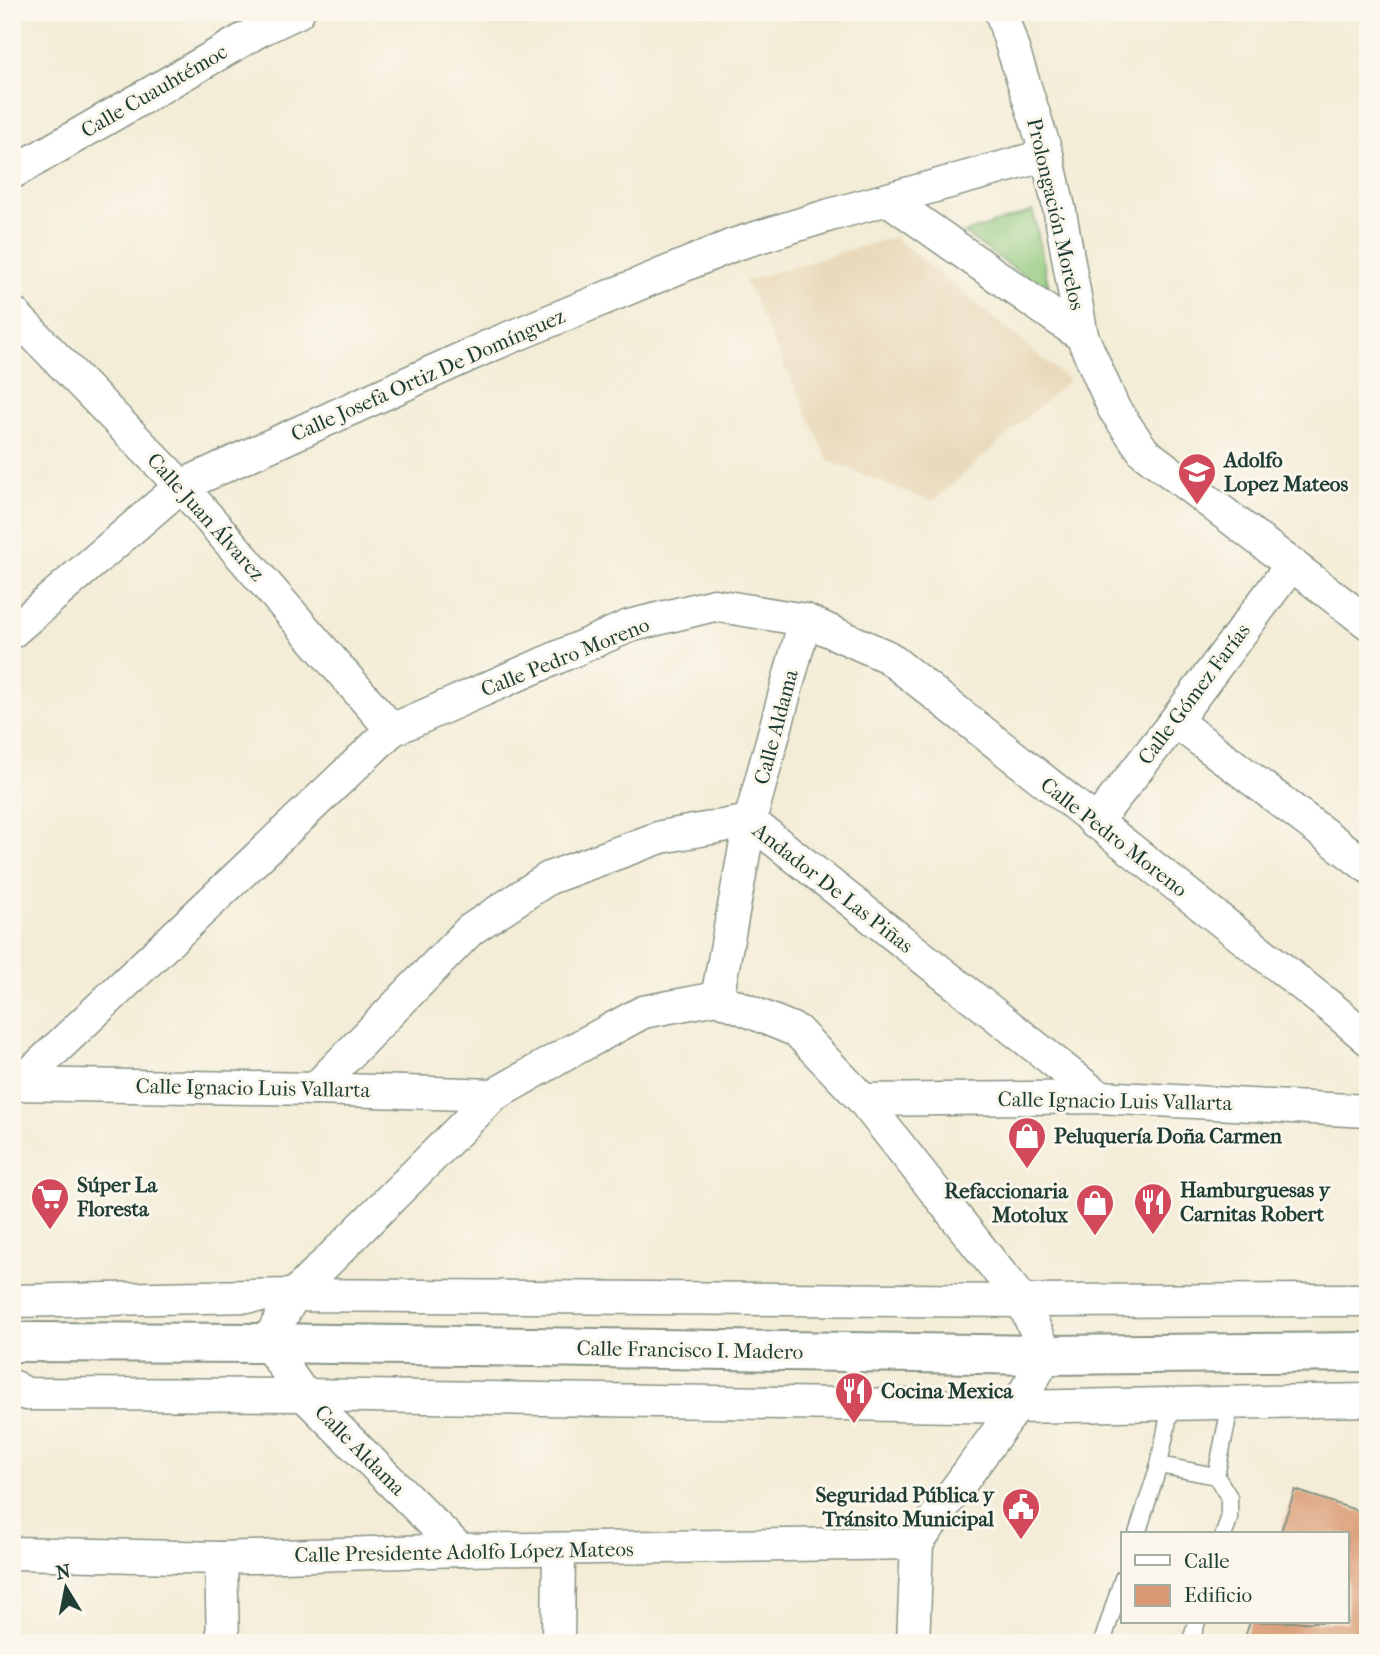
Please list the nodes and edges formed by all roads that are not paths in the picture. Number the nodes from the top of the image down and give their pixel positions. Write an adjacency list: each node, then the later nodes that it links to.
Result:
1 (298, 12): 4 (street, Calle Cuauhtémoc)
2 (1001, 12): 3 (street, Prolongación Morelos)
3 (1047, 155): 5 (street, Calle Josefa Ortiz De Domínguez); 7 (street, Prolongación Morelos)
4 (12, 173)
5 (889, 200): 7 (street); 8 (street, Calle Josefa Ortiz De Domínguez)
6 (12, 312): 8 (street, Calle Juan Álvarez)
7 (1082, 336): 9 (street)
8 (181, 486): 12 (street, Calle Josefa Ortiz De Domínguez); 14 (street, Calle Juan Álvarez)
9 (1292, 565): 11 (street); 13 (street, Calle Gómez Farías)
10 (805, 620): 14 (street, Calle Pedro Moreno); 15 (street, Calle Aldama); 16 (street, Calle Pedro Moreno)
11 (1368, 623)
12 (12, 632)
13 (1175, 721): 16 (street, Calle Gómez Farías); 17 (street)
14 (392, 730): 20 (street, Calle Pedro Moreno)
15 (750, 821): 18 (street, Calle Aldama); 21 (street, Andador De Las Piñas); 23 (street, Andador De Las Piñas)
16 (1095, 823): 19 (street, Calle Pedro Moreno)
17 (1368, 867)
18 (717, 998): 22 (street); 24 (street)
19 (1368, 1039)
20 (16, 1084): 21 (street, Calle Ignacio Luis Vallarta)
21 (315, 1088): 22 (street, Calle Ignacio Luis Vallarta)
22 (494, 1095): 26 (street)
23 (1099, 1097): 24 (street, Calle Ignacio Luis Vallarta); 25 (street, Calle Ignacio Luis Vallarta)
24 (863, 1100): 29 (street)
25 (1368, 1111)
26 (294, 1295): 28 (street); 29 (street); 31 (street)
27 (1368, 1300): 29 (street)
28 (12, 1301)
29 (1022, 1301): 33 (street)
30 (12, 1342): 31 (street, Calle Francisco I. Madero)
31 (267, 1343): 33 (street, Calle Francisco I. Madero); 35 (street, Calle Aldama)
32 (1368, 1352): 33 (street, Calle Francisco I. Madero)
33 (1047, 1355): 39 (street)
34 (12, 1386): 35 (street)
35 (304, 1395): 39 (street); 46 (street, Calle Aldama)
36 (1368, 1400): 37 (street)
37 (1231, 1403): 38 (street); 41 (lane)
38 (1171, 1405): 39 (street); 40 (lane)
39 (1016, 1407): 44 (street)
40 (1159, 1465): 41 (lane); 42 (lane)
41 (1216, 1476): 43 (lane)
42 (1138, 1532)
43 (1225, 1532)
44 (916, 1543): 45 (street, Calle Presidente Adolfo López Mateos); 53 (street)
45 (559, 1549): 46 (street, Calle Presidente Adolfo López Mateos); 52 (street)
46 (460, 1550): 48 (street, Calle Presidente Adolfo López Mateos)
47 (12, 1553): 48 (street, Calle Presidente Adolfo López Mateos)
48 (221, 1558): 51 (street)
49 (1121, 1584): 54 (lane)
50 (1196, 1624): 55 (lane)
51 (223, 1643)
52 (558, 1643)
53 (913, 1643)
54 (1102, 1643)
55 (1190, 1643)

